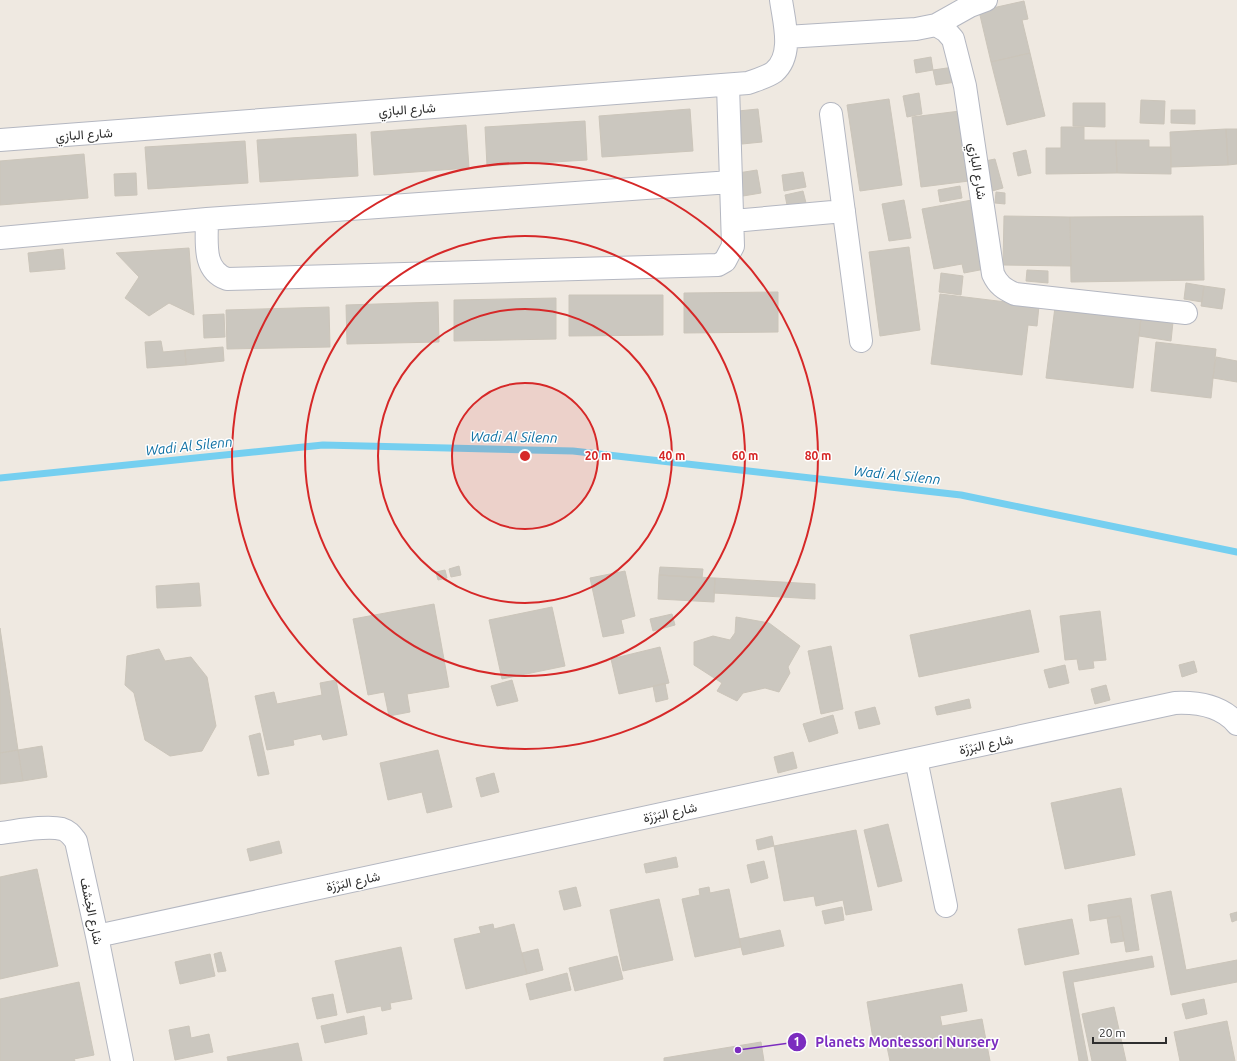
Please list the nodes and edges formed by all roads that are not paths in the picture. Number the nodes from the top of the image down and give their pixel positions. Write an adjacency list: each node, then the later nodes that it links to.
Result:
1 (780, 0): 4 (street, شارع البازي)
2 (986, 0): 3 (street)
3 (936, 25): 4 (street); 13 (street, شارع البازي)
4 (786, 37): 5 (street, شارع البازي)
5 (728, 85): 7 (street, شارع البازي); 8 (street)
6 (831, 114): 9 (street)
7 (0, 140)
8 (731, 182): 10 (street); 11 (street)
9 (844, 211): 11 (street); 14 (street)
10 (207, 220): 11 (street); 12 (street)
11 (733, 221)
12 (0, 238)
13 (1186, 312)
14 (861, 341)
15 (1237, 724): 16 (street, شارع البَرْزَة)
16 (916, 759): 18 (street); 19 (street, شارع البَرْزَة)
17 (0, 833): 19 (street, شارع الخِشف)
18 (946, 906)
19 (97, 936): 20 (street, شارع الخِشف)
20 (122, 1061)

